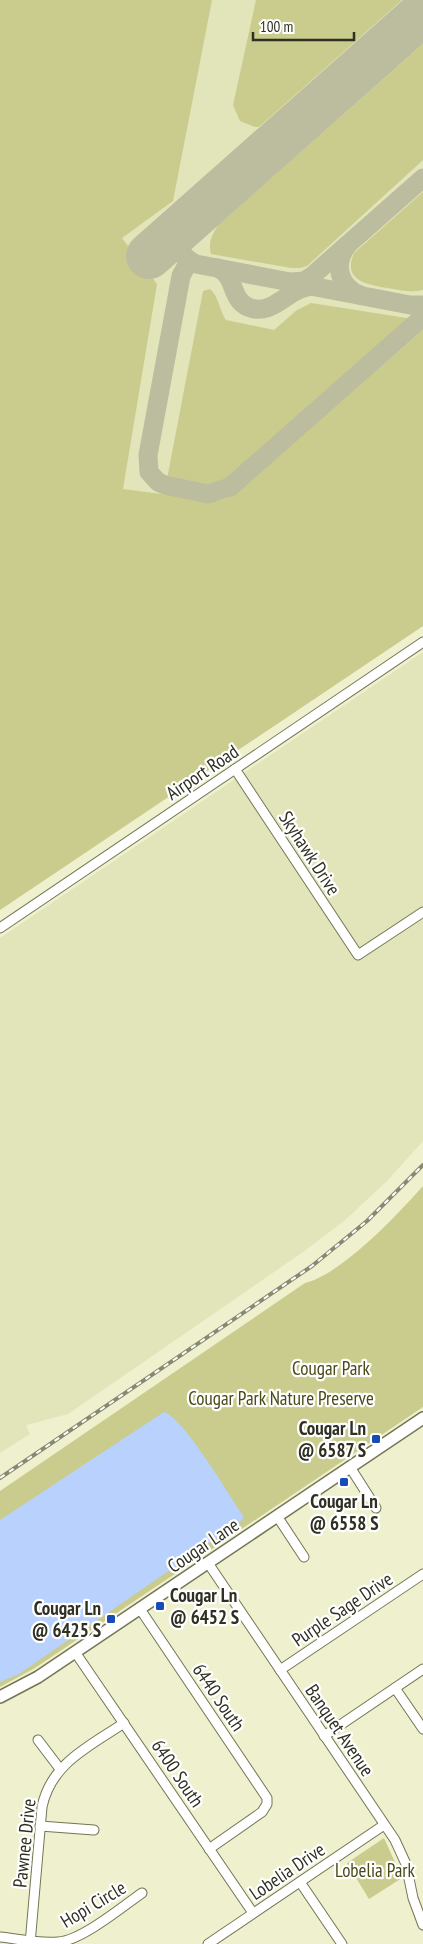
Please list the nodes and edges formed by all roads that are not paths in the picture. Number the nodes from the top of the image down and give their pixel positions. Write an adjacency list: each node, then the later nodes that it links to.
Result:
1 (423, 642): 2 (street, Airport Road)
2 (235, 769): 3 (street, Skyhawk Drive); 4 (street, Airport Road)
3 (423, 912)
4 (0, 928)
5 (421, 1422): 6 (main road, Cougar Lane)
6 (350, 1467): 7 (street); 8 (main road, Cougar Lane)
7 (376, 1508)
8 (277, 1516): 9 (street); 10 (main road, Cougar Lane)
9 (304, 1557)
10 (208, 1563): 12 (main road, Cougar Lane); 15 (street, Banquet Avenue)
11 (423, 1574): 15 (street, Purple Sage Drive)
12 (140, 1609): 13 (main road, Cougar Lane); 26 (street, 6440 South)
13 (76, 1652): 17 (main road, Cougar Lane); 18 (street, 6400 South)
14 (423, 1669): 16 (street)
15 (280, 1670): 20 (street, Banquet Avenue)
16 (395, 1688): 19 (street); 20 (street)
17 (0, 1697)
18 (124, 1723): 22 (street, Pawnee Drive); 26 (street, 6400 South)
19 (423, 1729)
20 (324, 1736): 23 (street, Banquet Avenue)
21 (38, 1740): 22 (street)
22 (60, 1769): 24 (street, Pawnee Drive)
23 (384, 1825): 27 (street, Lobelia Drive); 30 (street, Banquet Avenue)
24 (40, 1826): 25 (street); 32 (street, Pawnee Drive)
25 (94, 1830)
26 (209, 1849): 29 (street, 6400 South)
27 (300, 1882): 29 (street, Lobelia Drive); 34 (street)
28 (142, 1893): 32 (street, Hopi Circle)
29 (253, 1914): 33 (street, Lobelia Drive)
30 (423, 1925)
31 (0, 1937): 32 (street, Hopi Circle)
32 (30, 1942)
33 (208, 1944)
34 (342, 1944)

